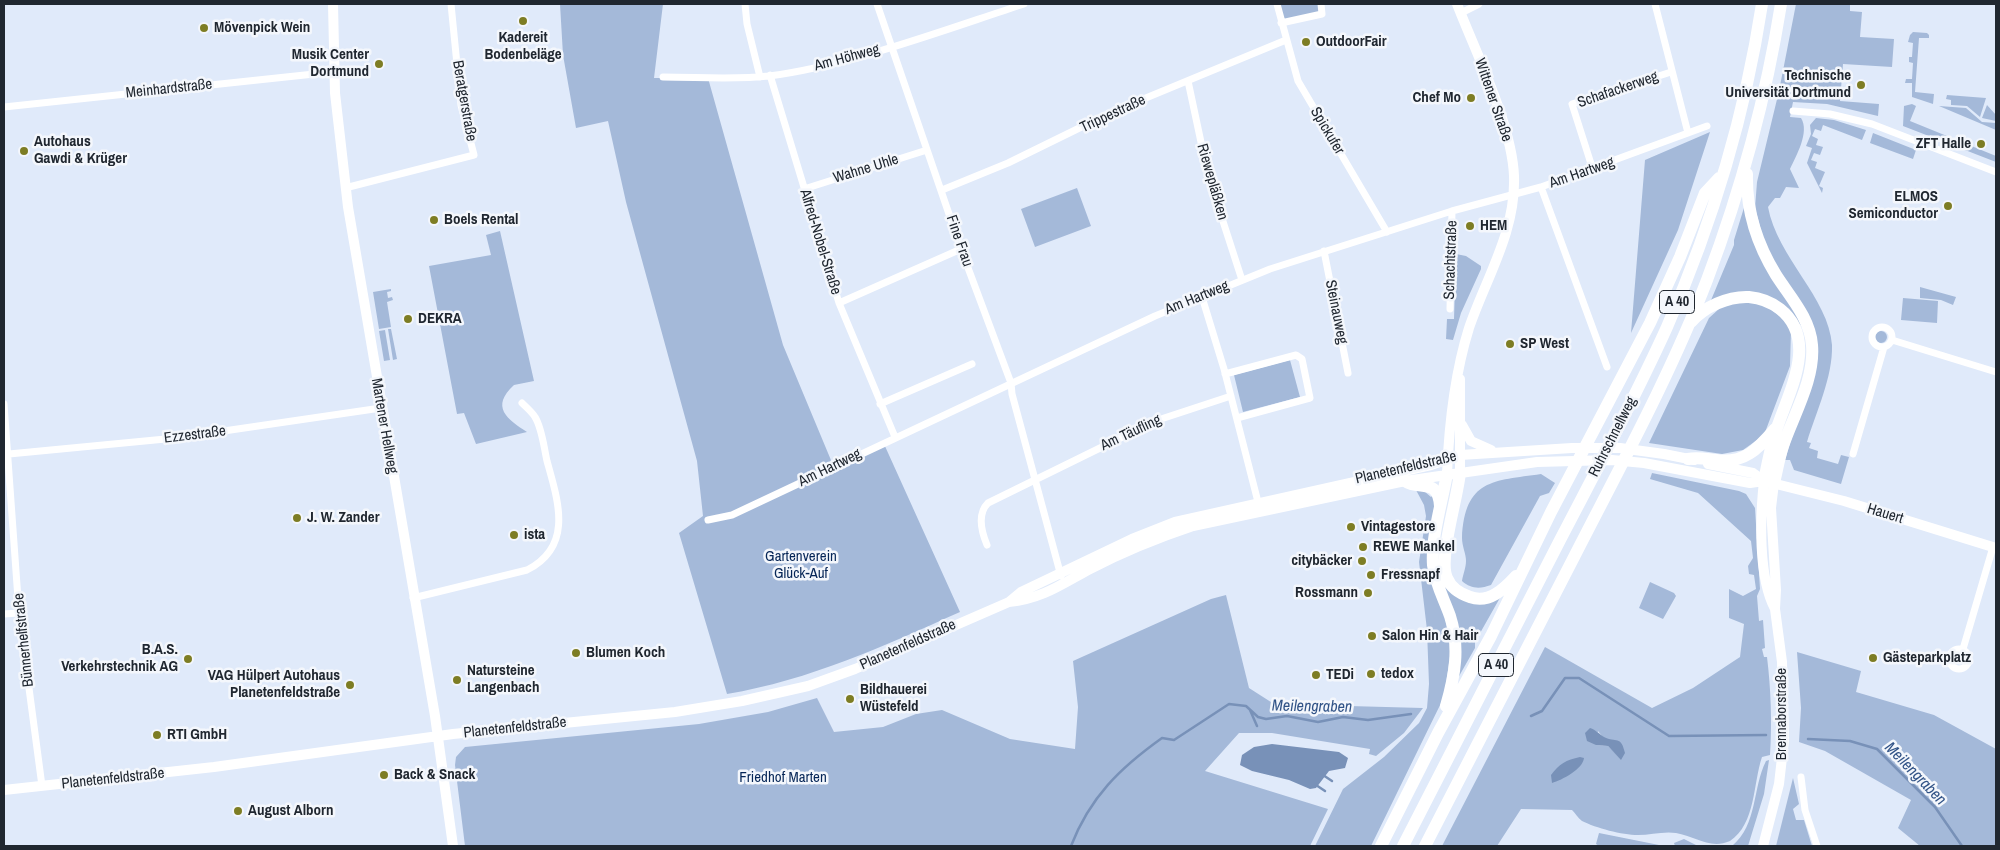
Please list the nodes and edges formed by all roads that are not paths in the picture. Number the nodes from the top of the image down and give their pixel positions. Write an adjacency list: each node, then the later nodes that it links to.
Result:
1 (333, 4): 16 (street, Martener Hellweg)
2 (451, 4): 32 (street, Beratgerstraße)
3 (745, 4): 19 (street)
4 (877, 4): 15 (street, Fine Frau)
5 (1024, 4): 15 (street, Am Höhweg)
6 (1276, 4): 13 (street, Spickufer)
7 (1321, 4): 13 (street)
8 (1479, 4): 12 (street)
9 (1654, 4): 17 (street)
10 (1762, 4): 30 (highway, Ruhrschnellweg / A 40)
11 (1782, 4): 27 (highway, Ruhrschnellweg / A 40)
12 (1459, 8): 35 (street, Wittener Straße)
13 (1281, 23): 14 (street, Spickufer)
14 (1286, 40): 21 (street, Trippestraße); 37 (street, Spickufer)
15 (892, 46): 18 (street, Am Höhweg); 26 (street, Fine Frau)
16 (334, 72): 22 (street, Meinhardstraße); 32 (street, Martener Hellweg)
17 (1671, 72): 25 (street); 28 (street, Schafackerweg)
18 (770, 75): 19 (street, Am Höhweg); 33 (street, Alfred-Nobel-Straße)
19 (760, 76): 20 (street, Am Höhweg)
20 (663, 77)
21 (1188, 81): 34 (street, Trippestraße); 40 (street, Riewepläßken)
22 (4, 107)
23 (1793, 111): 29 (street)
24 (1707, 126): 25 (street, Am Hartweg)
25 (1688, 134): 28 (street, Am Hartweg)
26 (928, 150): 33 (street, Wahne Uhle); 34 (street, Fine Frau)
27 (1748, 159): 44 (highway, Ruhrschnellweg / A 40); 73 (highway)
28 (1593, 170): 31 (street, Am Hartweg)
29 (1996, 172)
30 (1722, 174): 79 (highway); 94 (highway, Ruhrschnellweg / A 40)
31 (1541, 187): 35 (street, Am Hartweg); 48 (street)
32 (345, 188): 58 (street, Martener Hellweg)
33 (804, 189): 42 (street, Alfred-Nobel-Straße)
34 (942, 190): 38 (street, Fine Frau)
35 (1513, 195): 36 (street, Am Hartweg); 49 (street, Wittener Straße)
36 (1452, 211): 37 (street, Am Hartweg); 43 (street, Schachtstraße)
37 (1387, 232): 39 (street, Am Hartweg)
38 (962, 249): 42 (street); 53 (street, Fine Frau)
39 (1324, 251): 40 (street, Am Hartweg); 51 (street, Steinauweg)
40 (1242, 280): 41 (street, Am Hartweg)
41 (1202, 296): 52 (street); 53 (street, Am Hartweg)
42 (839, 303): 57 (street, Alfred-Nobel-Straße)
43 (1450, 309)
44 (1686, 331): 61 (highway); 95 (highway, Ruhrschnellweg / A 40)
45 (1892, 340): 46 (street); 46 (street); 50 (street)
46 (1884, 347): 65 (street)
47 (972, 364): 57 (street)
48 (1607, 367)
49 (1459, 371): 60 (street, Wittener Straße); 67 (street, Wittener Straße)
50 (1996, 372)
51 (1348, 373)
52 (1225, 374): 54 (street); 59 (street)
53 (1011, 383): 62 (street, Am Hartweg); 71 (street, Fine Frau)
54 (1231, 396): 59 (street); 71 (street, Am Täufling)
55 (522, 403): 82 (street)
56 (4, 404): 64 (street, Bünnerhelfstraße)
57 (880, 404): 62 (street, Alfred-Nobel-Straße)
58 (381, 408): 64 (street, Ezzestraße); 82 (street, Martener Hellweg)
59 (1237, 418): 74 (street)
60 (1462, 425): 63 (street); 66 (street, Wittener Straße)
61 (1777, 427): 68 (highway); 73 (highway)
62 (894, 436): 76 (street, Am Hartweg)
63 (1496, 452): 66 (street, Planetenfeldstraße); 68 (street, Planetenfeldstraße)
64 (9, 454): 84 (street, Bünnerhelfstraße)
65 (1853, 454)
66 (1460, 455): 67 (street, Planetenfeldstraße); 69 (street, Wittener Straße)
67 (1448, 459): 70 (street, Wittener Straße); 74 (street, Planetenfeldstraße)
68 (1688, 459): 73 (street, Planetenfeldstraße)
69 (1460, 472): 70 (street, Planetenfeldstraße); 73 (street, Planetenfeldstraße); 79 (highway)
70 (1447, 474): 72 (street, Planetenfeldstraße); 75 (highway)
71 (1035, 480): 78 (street); 80 (street, Fine Frau)
72 (1405, 481): 75 (highway); 81 (street, Planetenfeldstraße)
73 (1769, 482): 77 (street, Hauert); 96 (street, Brennaborstraße)
74 (1258, 502): 80 (street, Planetenfeldstraße)
75 (1440, 514): 87 (highway)
76 (708, 520)
77 (1995, 545): 86 (street)
78 (987, 546)
79 (1526, 565): 87 (highway)
80 (1060, 574): 81 (street); 83 (street, Planetenfeldstraße)
81 (1064, 585): 83 (street, Planetenfeldstraße)
82 (414, 598): 88 (street, Martener Hellweg)
83 (1009, 602): 88 (street, Planetenfeldstraße)
84 (19, 613): 85 (street); 90 (street, Bünnerhelfstraße)
85 (4, 614)
86 (1963, 649)
87 (1438, 733): 93 (highway)
88 (437, 737): 90 (street, Planetenfeldstraße); 92 (street, Martener Hellweg)
89 (1801, 777): 97 (street)
90 (42, 786): 91 (street, Planetenfeldstraße)
91 (4, 790)
92 (453, 846)
93 (1381, 846)
94 (1403, 846)
95 (1425, 846)
96 (1763, 846)
97 (1818, 846)

